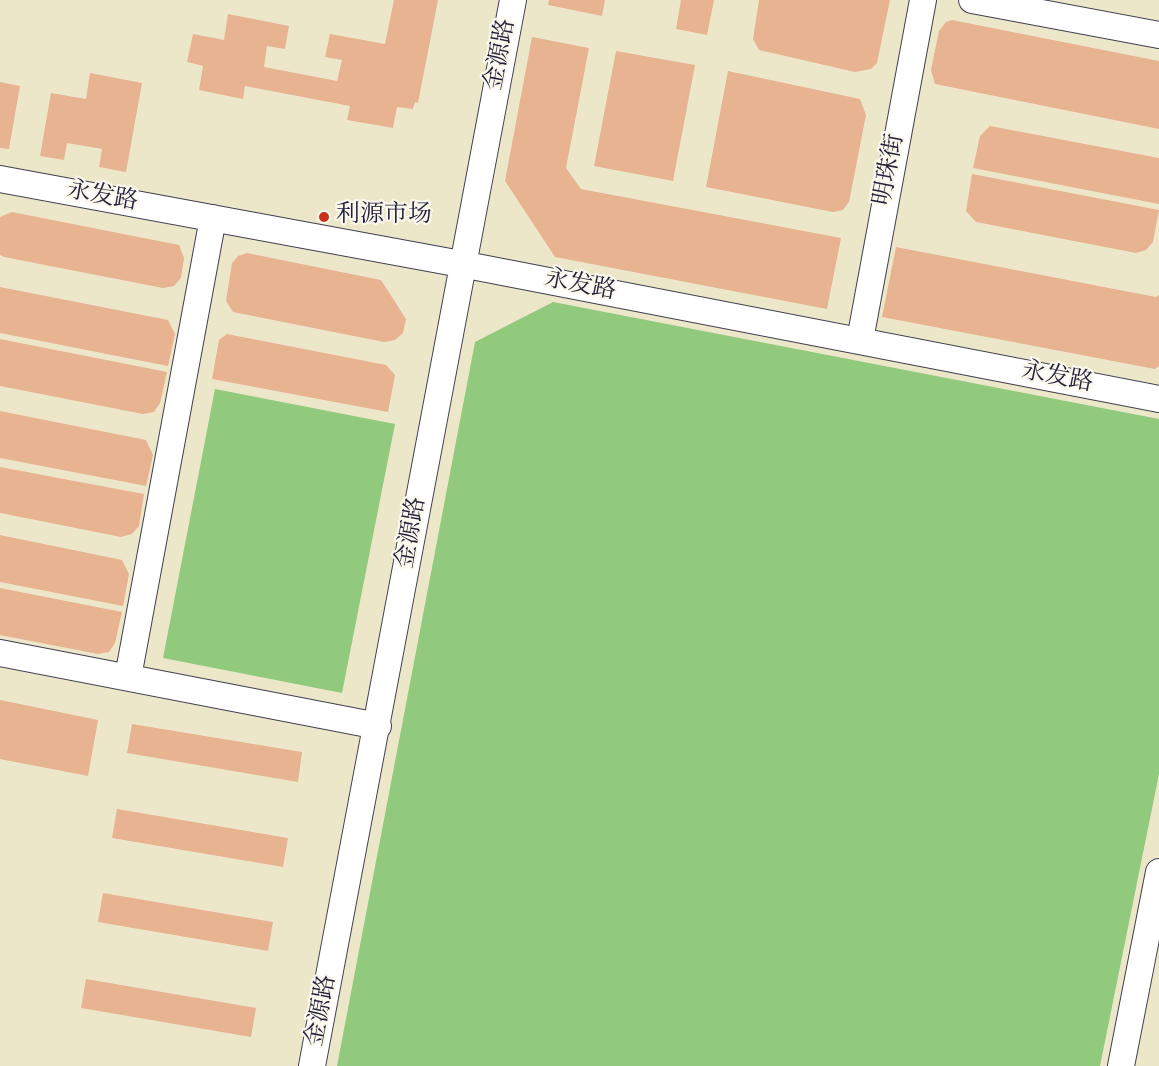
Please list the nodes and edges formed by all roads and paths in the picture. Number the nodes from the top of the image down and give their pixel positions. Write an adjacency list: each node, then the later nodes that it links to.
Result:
1 (513, 0): 7 (street, 金源路)
2 (923, 0): 8 (street, 明珠街)
3 (972, 0): 4 (street)
4 (1159, 35)
5 (0, 180): 6 (street, 永发路)
6 (213, 218): 7 (street, 永发路); 11 (street)
7 (461, 264): 8 (street, 永发路); 12 (street, 金源路)
8 (860, 340): 9 (street, 永发路)
9 (1159, 399)
10 (0, 653): 11 (street)
11 (128, 677): 12 (street)
12 (378, 726): 14 (street, 金源路)
13 (1159, 872): 15 (street)
14 (312, 1066)
15 (1121, 1066)

